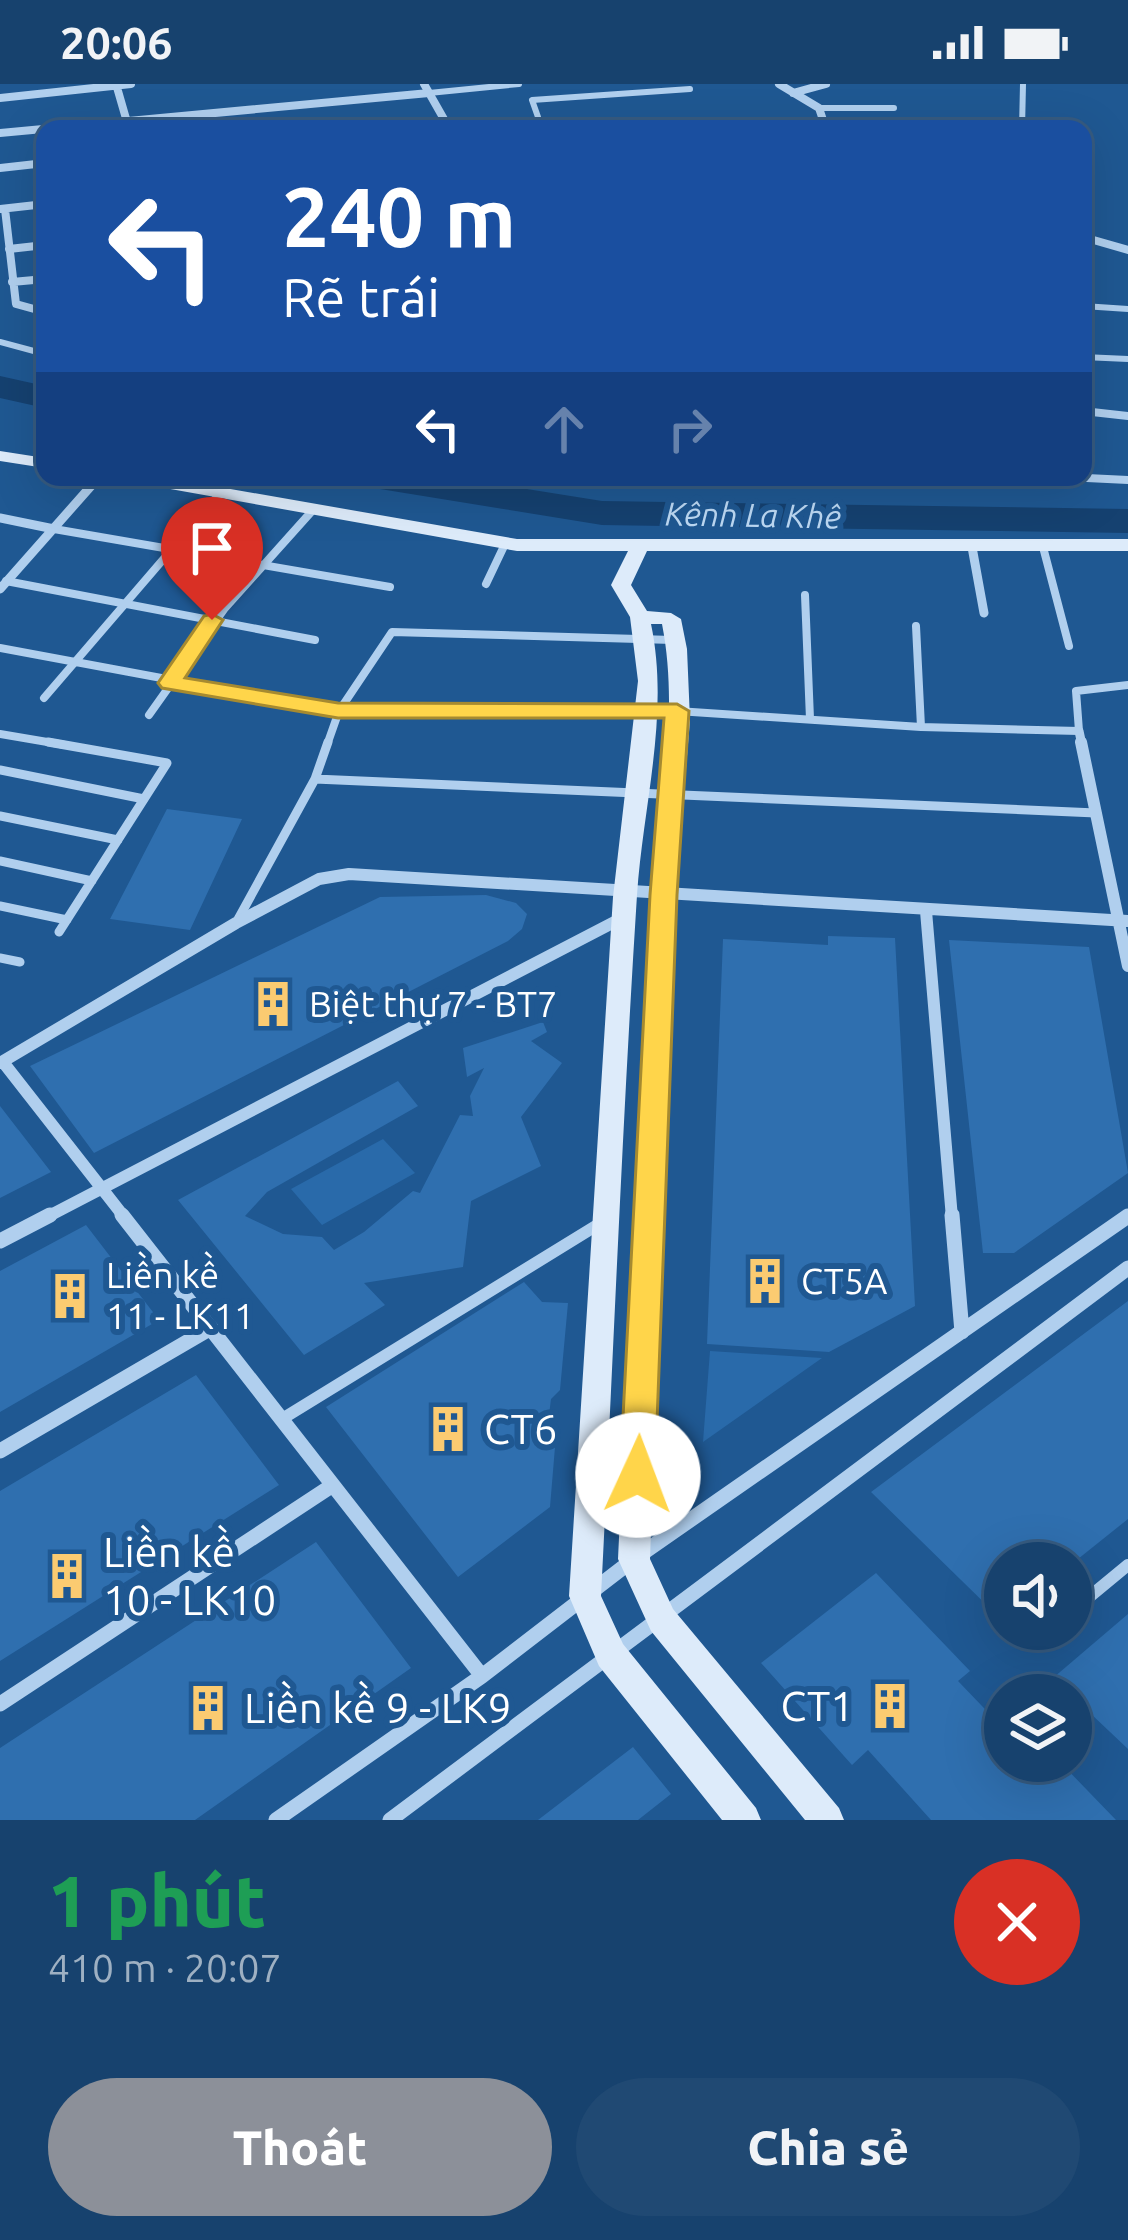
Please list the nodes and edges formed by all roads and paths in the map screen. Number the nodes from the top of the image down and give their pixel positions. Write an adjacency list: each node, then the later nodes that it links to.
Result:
1 (131, 84): 7 (street)
2 (519, 84): 8 (lane)
3 (619, 84): 11 (lane)
4 (779, 84): 10 (street)
5 (826, 84): 10 (street)
6 (1023, 84): 20 (lane)
7 (116, 85): 12 (street); 16 (street)
8 (426, 88): 17 (street); 18 (street)
9 (689, 89): 11 (lane)
10 (793, 93): 13 (street)
11 (624, 94): 15 (lane)
12 (0, 98)
13 (819, 108): 14 (lane); 19 (street)
14 (894, 109)
15 (538, 117)
16 (127, 120)
17 (161, 120)
18 (445, 120)
19 (823, 120)
20 (1022, 120)
21 (36, 131): 22 (street)
22 (0, 134)
23 (36, 165): 24 (street)
24 (0, 168)
25 (36, 205): 26 (street)
26 (2, 209): 29 (street)
27 (1092, 240): 30 (street)
28 (36, 245): 29 (street)
29 (9, 249): 31 (street)
30 (1128, 250)
31 (5, 264): 33 (street)
32 (36, 280): 33 (street)
33 (12, 283): 36 (street)
34 (1092, 307): 35 (lane)
35 (1128, 309)
36 (36, 310)
37 (0, 342): 38 (lane)
38 (36, 352)
39 (1092, 357): 40 (lane)
40 (1128, 359)
41 (1092, 413): 42 (lane)
42 (1128, 416)
43 (0, 456): 44 (street)
44 (36, 462)
45 (1092, 478): 46 (lane)
46 (1128, 480)
47 (91, 486): 52 (street)
48 (190, 486): 49 (street)
49 (222, 491): 50 (street); 58 (lane)
50 (312, 511): 53 (street); 59 (lane)
51 (0, 518): 52 (street)
52 (53, 529): 58 (lane); 60 (street)
53 (505, 544): 55 (street); 61 (lane)
54 (1128, 545): 57 (street)
55 (640, 546): 56 (street); 68 (street)
56 (972, 547): 57 (street); 65 (street)
57 (1043, 547): 70 (lane)
58 (173, 549): 59 (lane); 64 (lane)
59 (258, 563): 62 (lane); 66 (lane)
60 (2, 583): 64 (lane)
61 (486, 584)
62 (390, 586)
63 (805, 595): 80 (lane)
64 (124, 604): 66 (lane); 72 (lane)
65 (984, 613)
66 (212, 620): 69 (lane); 73 (lane)
67 (916, 626): 81 (lane)
68 (643, 628): 76 (lane); 77 (street); 78 (street)
69 (315, 640)
70 (1070, 646)
71 (0, 648): 72 (lane)
72 (74, 662): 73 (lane); 75 (lane)
73 (170, 683): 76 (lane); 79 (lane)
74 (1128, 685): 82 (lane)
75 (44, 698)
76 (339, 710): 77 (lane); 85 (lane)
77 (644, 710): 78 (lane); 86 (street)
78 (677, 711): 80 (lane); 87 (street)
79 (149, 715)
80 (810, 719): 81 (lane)
81 (921, 727): 82 (lane)
82 (1079, 731): 89 (street)
83 (0, 734): 88 (lane)
84 (0, 770): 88 (lane)
85 (315, 779): 86 (lane); 100 (lane)
86 (637, 793): 87 (lane); 95 (street)
87 (672, 795): 89 (lane); 94 (street)
88 (143, 799): 91 (lane)
89 (1096, 813): 99 (street)
90 (0, 816): 91 (lane)
91 (118, 840): 93 (lane)
92 (0, 861): 93 (lane)
93 (92, 881): 98 (lane)
94 (663, 895): 95 (street); 97 (street); 116 (street)
95 (625, 905): 100 (street); 106 (street); 108 (street)
96 (0, 906): 98 (lane)
97 (926, 911): 99 (street); 112 (street)
98 (67, 920): 101 (lane)
99 (1124, 921): 104 (street)
100 (236, 923): 105 (street)
101 (59, 932)
102 (0, 958): 103 (lane)
103 (20, 962)
104 (1128, 966)
105 (1, 1063): 106 (street)
106 (102, 1189): 109 (street); 111 (street)
107 (1128, 1216): 112 (street)
108 (606, 1220): 113 (lane); 119 (street)
109 (0, 1241)
110 (1128, 1268): 120 (street)
111 (211, 1328): 113 (street); 114 (street)
112 (962, 1332): 116 (street)
113 (282, 1419): 115 (street)
114 (0, 1450)
115 (333, 1485): 122 (street); 123 (street)
116 (634, 1558): 119 (street); 120 (street)
117 (1128, 1565): 118 (lane)
118 (1092, 1595)
119 (585, 1596): 121 (street); 122 (street)
120 (662, 1620): 121 (street); 128 (street)
121 (611, 1655): 124 (street); 127 (street)
122 (482, 1676): 125 (street)
123 (0, 1704)
124 (417, 1812): 126 (street)
125 (276, 1820)
126 (390, 1820)
127 (744, 1820)
128 (827, 1820)

